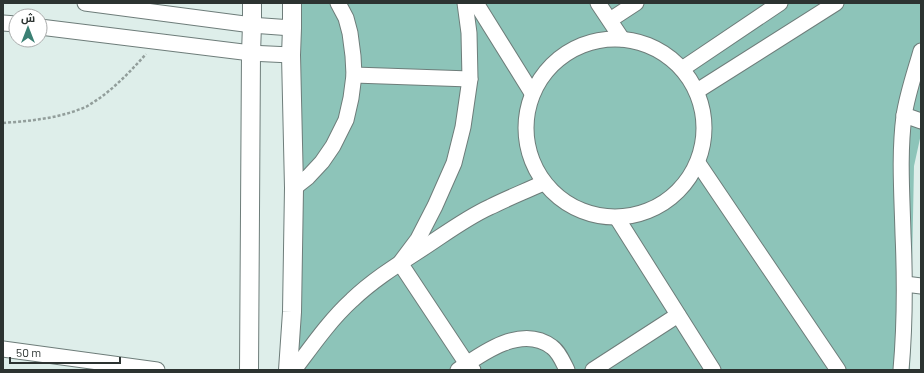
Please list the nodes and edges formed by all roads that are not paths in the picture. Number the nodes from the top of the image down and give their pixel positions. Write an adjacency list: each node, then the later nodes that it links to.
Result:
1 (85, 3): 12 (street)
2 (252, 3): 12 (street)
3 (292, 3): 14 (street)
4 (338, 3): 20 (street)
5 (465, 3): 21 (street)
6 (476, 3): 23 (street)
7 (598, 3): 11 (street)
8 (636, 3): 11 (street)
9 (780, 3): 19 (street)
10 (836, 3): 22 (street)
11 (610, 20): 15 (street)
12 (252, 25): 14 (street); 17 (street)
13 (48, 28): 17 (street)
14 (292, 28): 18 (street)
15 (622, 39): 19 (street); 23 (street)
16 (921, 51): 24 (street)
17 (251, 53): 18 (street); 37 (street)
18 (292, 55): 28 (street)
19 (682, 68): 22 (street)
20 (354, 75): 21 (street); 28 (street)
21 (470, 79): 30 (street)
22 (697, 91): 26 (street)
23 (532, 93): 27 (street)
24 (904, 115): 25 (street); 31 (street)
25 (921, 121)
26 (698, 163): 29 (street); 43 (street)
27 (543, 183): 29 (street); 30 (street)
28 (294, 188): 38 (street)
29 (617, 218): 33 (street)
30 (400, 263): 35 (street); 39 (street)
31 (905, 284): 32 (street); 44 (street)
32 (921, 286)
33 (678, 316): 41 (street); 42 (street)
34 (3, 349): 36 (street)
35 (466, 368): 40 (street)
36 (157, 370)
37 (249, 370)
38 (288, 370)
39 (294, 370)
40 (567, 370)
41 (592, 370)
42 (713, 370)
43 (838, 370)
44 (901, 370)

